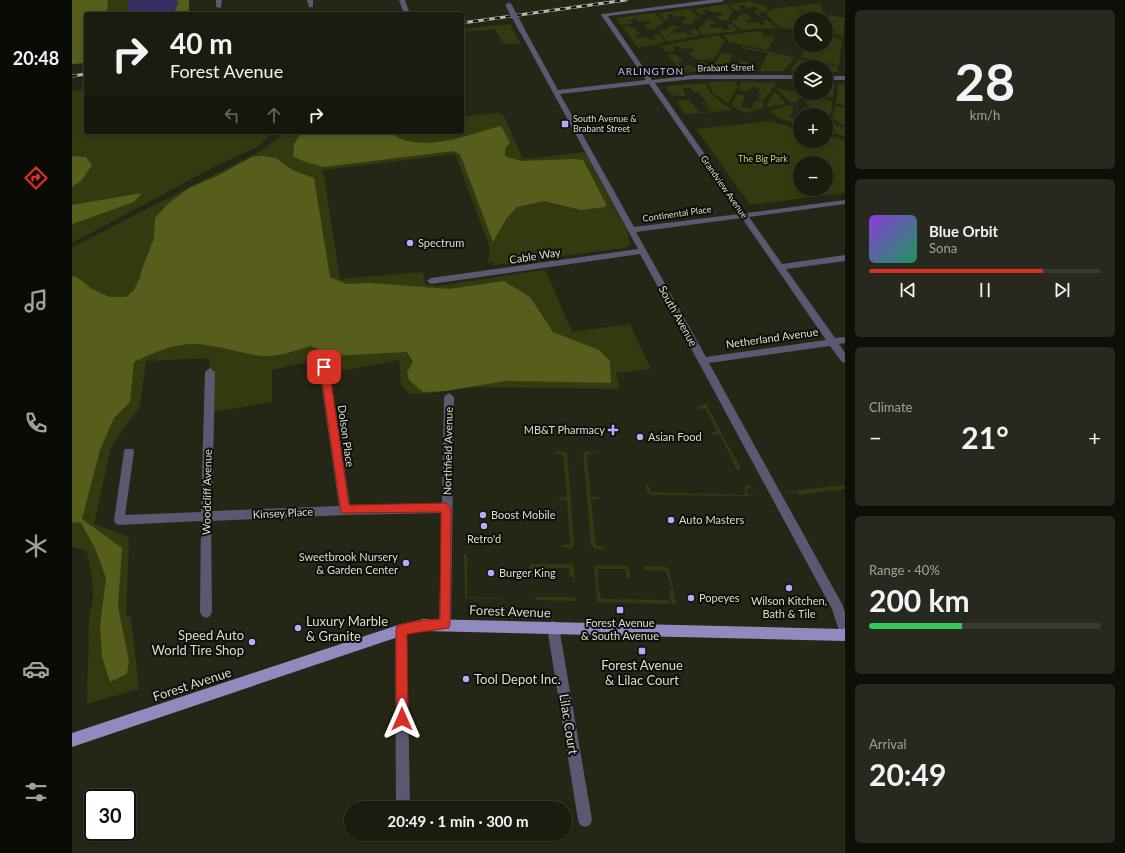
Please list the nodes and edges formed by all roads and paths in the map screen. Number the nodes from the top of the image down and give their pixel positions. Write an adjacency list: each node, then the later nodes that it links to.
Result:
1 (402, 0): 4 (street)
2 (506, 0): 9 (street, South Avenue, bridge)
3 (721, 0): 8 (street, Grandview Avenue)
4 (406, 12)
5 (793, 77): 8 (street, Brabant Street)
6 (833, 78): 7 (street)
7 (845, 78)
8 (651, 82): 9 (street, Brabant Street); 11 (street, Grandview Avenue)
9 (556, 92): 12 (street, South Avenue)
10 (845, 202): 11 (street, Continental Place)
11 (743, 215): 12 (street, Continental Place); 15 (street, Grandview Avenue)
12 (631, 230): 13 (street, South Avenue)
13 (642, 251): 16 (street, Cable Way); 20 (street, South Avenue)
14 (845, 258): 15 (street)
15 (780, 267): 18 (street, Grandview Avenue)
16 (431, 281)
17 (845, 340): 18 (street, Netherland Avenue)
18 (832, 342): 19 (street, Grandview Avenue); 20 (street, Netherland Avenue)
19 (845, 360)
20 (703, 361): 32 (street, South Avenue)
21 (324, 367): 26 (street, Dolson Place)
22 (210, 372): 27 (street, Woodcliff Avenue)
23 (449, 397): 25 (street, Northfield Avenue)
24 (129, 452): 27 (street, Kinsey Place)
25 (446, 508): 26 (street, Kinsey Place); 29 (street, Northfield Avenue)
26 (345, 510): 27 (street, Kinsey Place)
27 (206, 516): 28 (street, Woodcliff Avenue)
28 (206, 612)
29 (445, 624): 30 (main road, Forest Avenue); 31 (main road, Forest Avenue)
30 (553, 627): 32 (main road, Forest Avenue); 35 (street, Lilac Court)
31 (401, 630): 33 (main road, Forest Avenue); 34 (street)
32 (845, 634)
33 (72, 740)
34 (402, 801)
35 (585, 820)

